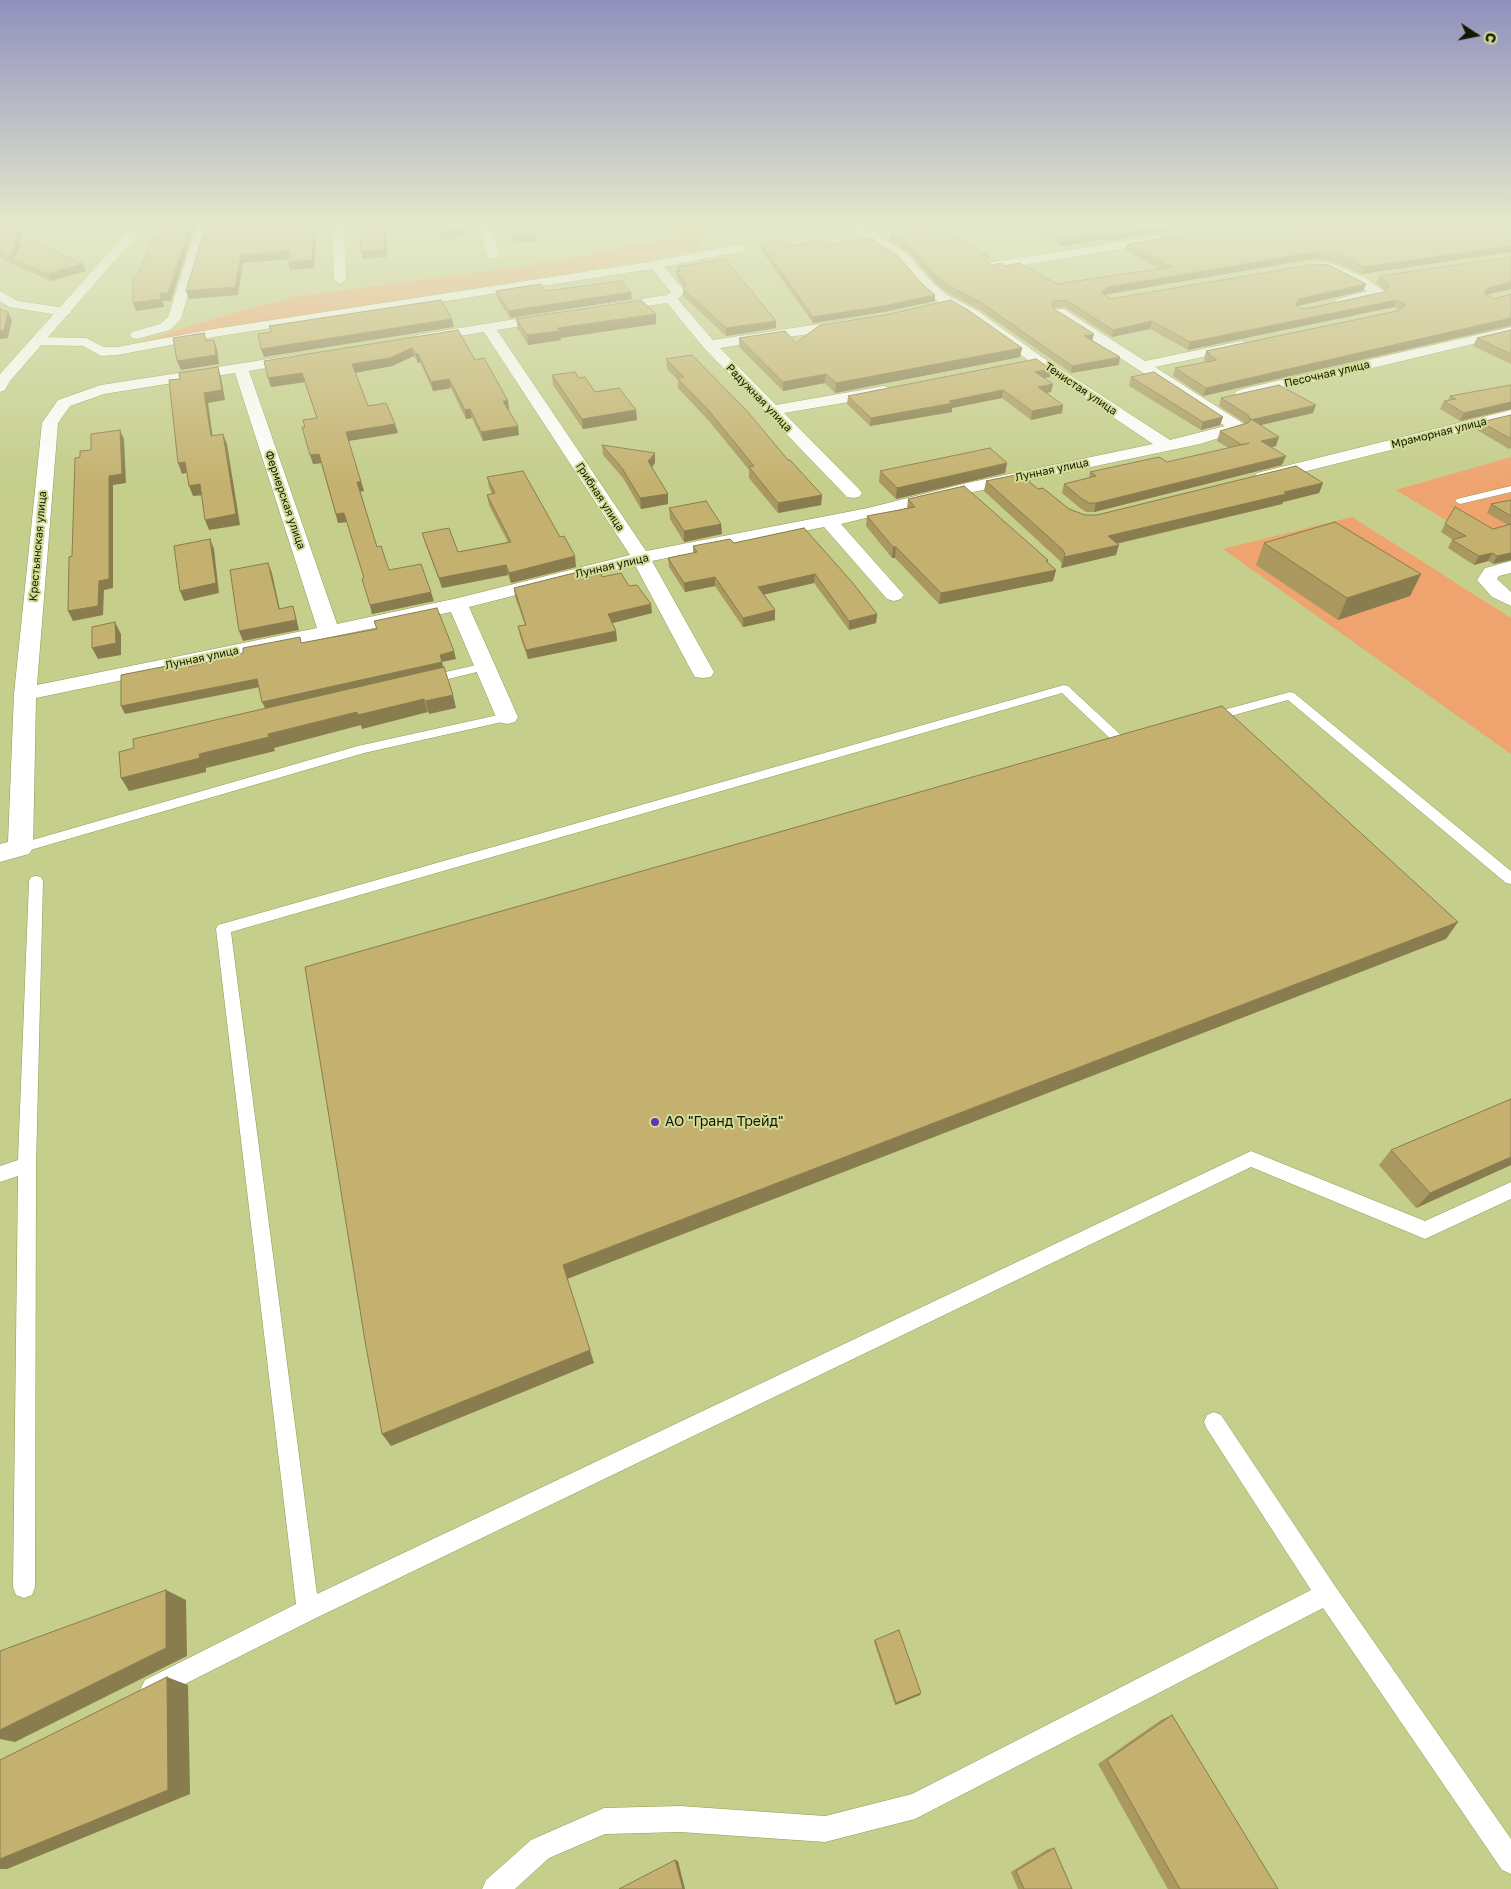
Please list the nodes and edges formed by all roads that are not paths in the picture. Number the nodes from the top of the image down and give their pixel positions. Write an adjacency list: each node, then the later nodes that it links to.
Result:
1 (47, 309): 9 (street)
2 (67, 309): 9 (street)
3 (177, 309): 18 (street)
4 (369, 309): 18 (street)
5 (599, 309): 8 (street)
6 (680, 309): 19 (street, Радужная улица)
7 (964, 309): 21 (street, Тенистая улица)
8 (594, 310)
9 (65, 312): 16 (street)
10 (1060, 312): 23 (street)
11 (565, 315): 13 (street)
12 (865, 321): 19 (street)
13 (488, 327): 15 (street); 38 (street, Грибная улица)
14 (1511, 331): 27 (street, Песочная улица)
15 (412, 340)
16 (39, 341): 18 (street); 25 (street)
17 (1258, 341): 23 (street)
18 (86, 342)
19 (709, 346): 28 (street, Радужная улица)
20 (317, 356): 24 (street)
21 (1037, 360): 22 (street); 30 (street, Тенистая улица)
22 (1018, 364)
23 (1141, 366): 27 (street)
24 (241, 368): 43 (street, Фермерская улица); 47 (street, Крестьянская улица)
25 (1, 382)
26 (901, 388): 28 (street)
27 (1201, 403): 30 (street, Лунная улица)
28 (772, 411): 34 (street, Радужная улица)
29 (1511, 415): 31 (street, Мраморная улица)
30 (1167, 446): 32 (street, Лунная улица)
31 (1245, 482)
32 (967, 488): 35 (street); 37 (street, Лунная улица)
33 (1511, 489): 36 (lane)
34 (853, 494)
35 (981, 501)
36 (1460, 501)
37 (828, 521): 38 (street, Лунная улица); 40 (street)
38 (641, 558): 42 (street, Лунная улица); 45 (street, Грибная улица)
39 (1511, 567): 41 (street)
40 (894, 595)
41 (1511, 600)
42 (458, 604): 43 (street, Лунная улица); 44 (street)
43 (329, 632): 47 (street, Лунная улица)
44 (485, 667): 46 (lane); 48 (street)
45 (703, 672)
46 (418, 682)
47 (25, 694): 51 (street, Крестьянская улица)
48 (507, 717): 51 (lane)
49 (1196, 722): 52 (lane)
50 (1139, 737): 60 (lane)
51 (10, 851)
52 (1511, 879)
53 (36, 881): 54 (lane)
54 (27, 1165): 55 (lane); 58 (lane)
55 (0, 1174)
56 (1511, 1190): 60 (lane)
57 (1214, 1422): 59 (lane)
58 (24, 1586)
59 (1327, 1594): 62 (lane); 63 (lane)
60 (308, 1610): 61 (lane)
61 (132, 1699)
62 (1511, 1861)
63 (495, 1889)

